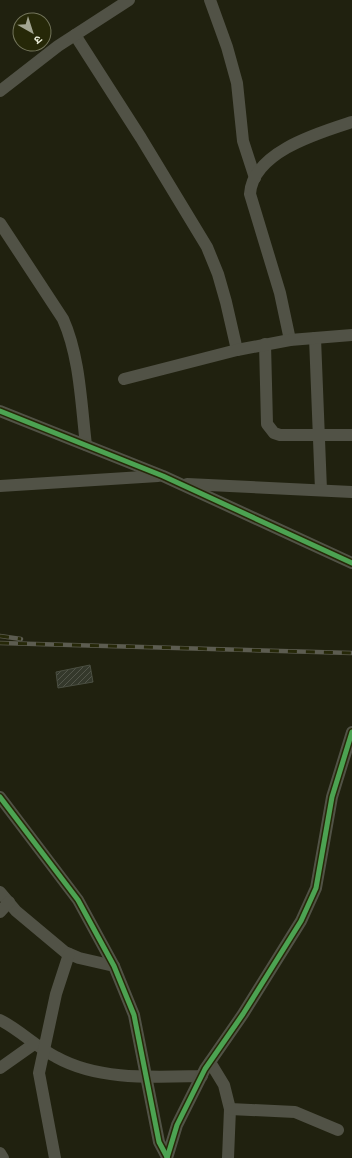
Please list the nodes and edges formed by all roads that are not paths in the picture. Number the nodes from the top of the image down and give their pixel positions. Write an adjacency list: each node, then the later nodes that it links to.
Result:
1 (129, 0): 3 (street)
2 (210, 0): 6 (street)
3 (75, 35): 4 (street); 12 (street)
4 (0, 91)
5 (352, 122): 6 (street)
6 (255, 178): 10 (street)
7 (0, 223): 17 (street)
8 (352, 335): 9 (street)
9 (315, 338): 10 (street); 15 (street)
10 (290, 340): 11 (street)
11 (265, 344): 12 (street); 15 (street)
12 (237, 350): 13 (street)
13 (124, 379)
14 (0, 411): 17 (street)
15 (318, 434): 16 (street); 21 (street)
16 (352, 435)
17 (86, 445): 18 (street)
18 (163, 476): 19 (street); 20 (street)
19 (180, 484): 21 (street); 23 (street)
20 (0, 486)
21 (321, 490): 22 (street)
22 (352, 492)
23 (352, 563)
24 (352, 732): 33 (street)
25 (0, 797): 30 (street)
26 (0, 892): 27 (street)
27 (9, 902): 28 (street); 29 (street)
28 (0, 912)
29 (69, 954): 30 (street); 32 (street)
30 (114, 966): 36 (street)
31 (0, 1020): 32 (street)
32 (39, 1047): 34 (street); 36 (street); 41 (street)
33 (210, 1062): 35 (street); 37 (street)
34 (0, 1068)
35 (202, 1076): 36 (street); 42 (street)
36 (145, 1077): 42 (street)
37 (230, 1109): 38 (street); 43 (street)
38 (338, 1130)
39 (0, 1153): 40 (street)
40 (3, 1158)
41 (55, 1158)
42 (167, 1158)
43 (228, 1158)

